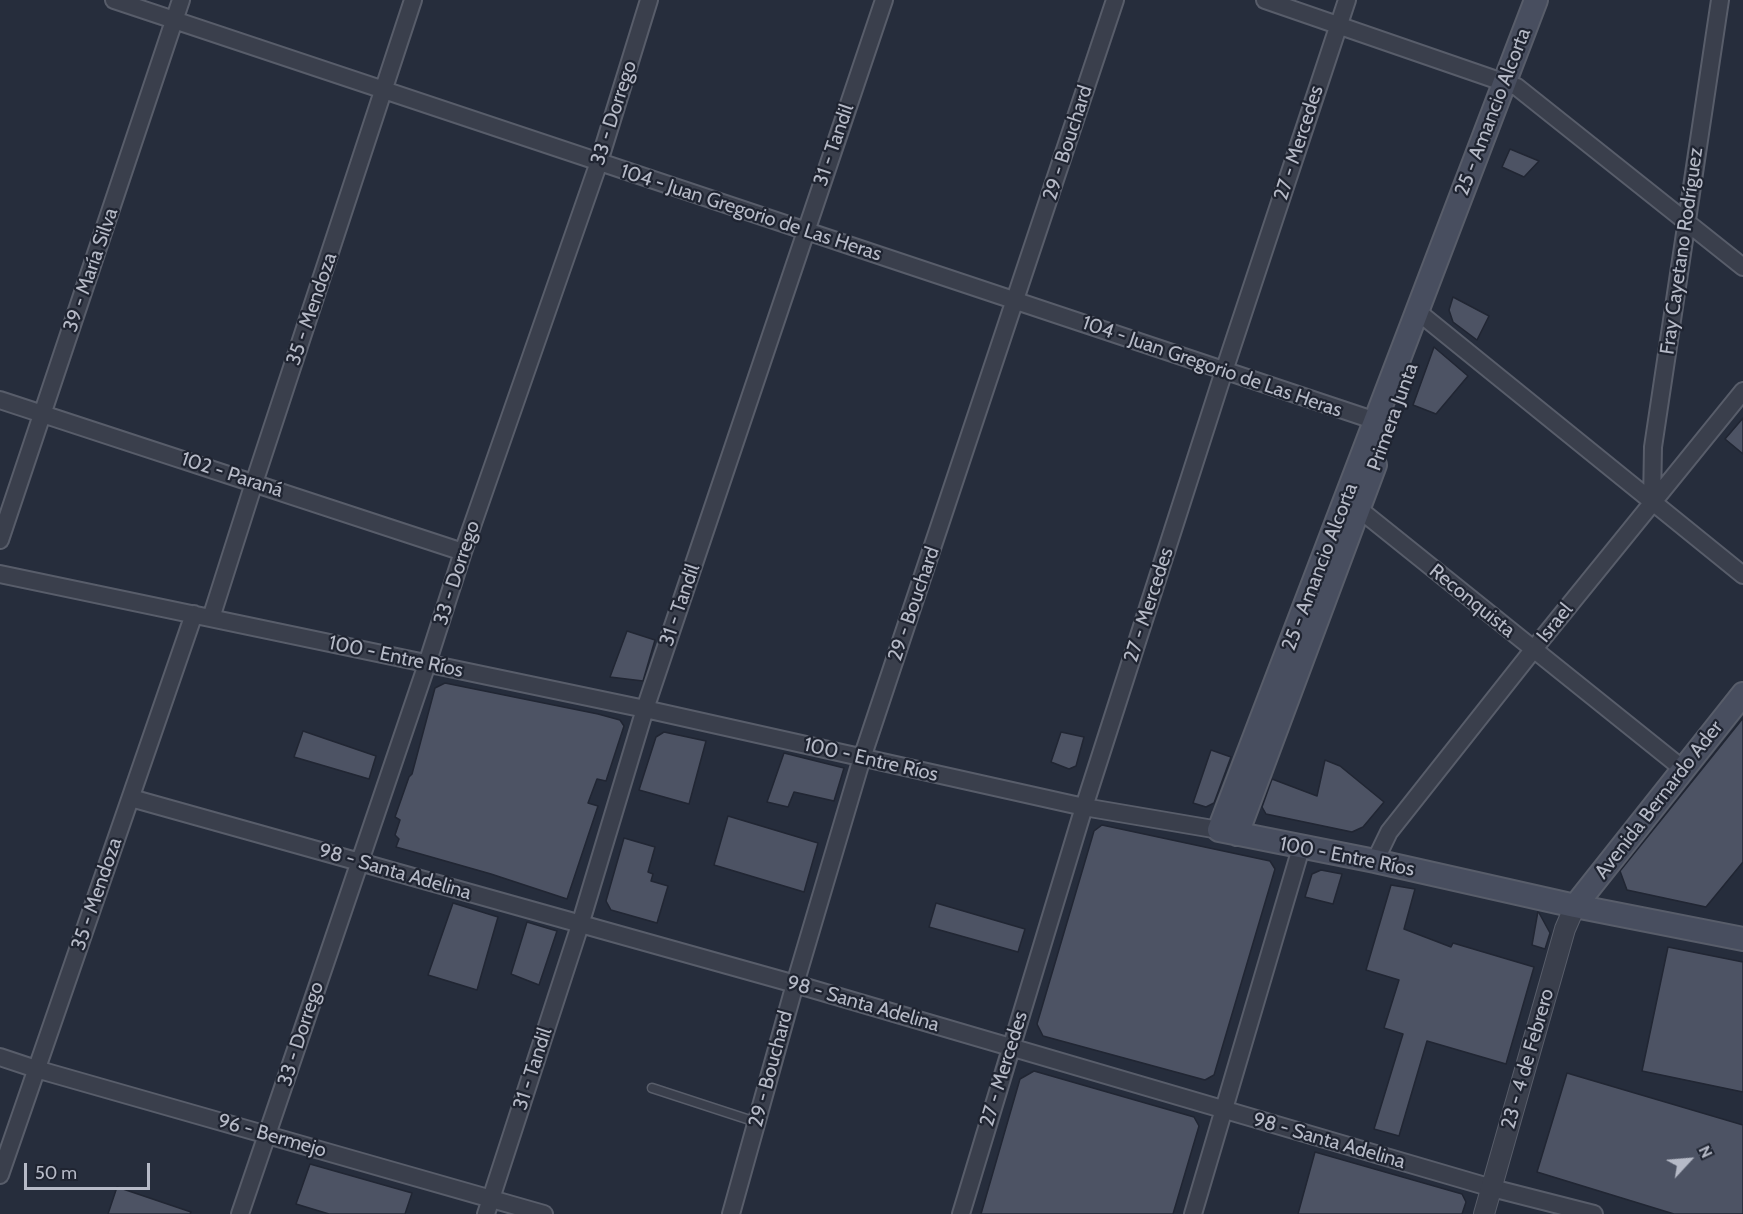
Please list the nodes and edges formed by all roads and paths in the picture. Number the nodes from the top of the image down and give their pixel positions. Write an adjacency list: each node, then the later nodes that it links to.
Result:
1 (114, 0): 12 (street, 104 - Juan Gregorio de Las Heras)
2 (181, 0): 12 (street, 39 - María Silva)
3 (414, 0): 15 (street, 35 - Mendoza)
4 (649, 0): 16 (street, 33 - Dorrego)
5 (884, 0): 18 (street, 31 - Tandil)
6 (1115, 0): 20 (street, 29 - Bouchard)
7 (1265, 0): 13 (street)
8 (1347, 0): 13 (street, 27 - Mercedes)
9 (1536, 0): 14 (main road, 25 - Amancio Alcorta)
10 (1550, 0): 14 (main road, Primera Junta)
11 (1720, 0): 17 (street, Fray Cayetano Rodríguez)
12 (174, 20): 15 (street, 104 - Juan Gregorio de Las Heras); 25 (street, 39 - María Silva)
13 (1339, 24): 14 (street); 22 (street, 27 - Mercedes)
14 (1510, 84): 17 (street); 21 (main road, Primera Junta)
15 (385, 91): 16 (street, 104 - Juan Gregorio de Las Heras); 27 (street, 35 - Mendoza)
16 (599, 162): 18 (street, 104 - Juan Gregorio de Las Heras); 31 (street, 33 - Dorrego)
17 (1686, 222): 19 (street); 28 (street, Fray Cayetano Rodríguez)
18 (805, 231): 20 (street, 104 - Juan Gregorio de Las Heras); 39 (street, 31 - Tandil)
19 (1743, 267)
20 (1016, 301): 22 (street, 104 - Juan Gregorio de Las Heras); 40 (street, 29 - Bouchard)
21 (1423, 315): 26 (main road, Primera Junta); 28 (street)
22 (1224, 370): 26 (street, 104 - Juan Gregorio de Las Heras); 43 (street, 27 - Mercedes)
23 (1743, 391): 28 (street, Israel)
24 (0, 400): 25 (street, 102 - Paraná)
25 (43, 413): 27 (street, 102 - Paraná); 30 (street, 39 - María Silva)
26 (1382, 423): 29 (main road, Primera Junta)
27 (254, 483): 31 (street, 102 - Paraná); 35 (street, 35 - Mendoza)
28 (1652, 503): 33 (street); 36 (street, Israel)
29 (1352, 505): 36 (street, Reconquista); 44 (main road, Primera Junta)
30 (0, 540)
31 (463, 552): 37 (street, 33 - Dorrego)
32 (0, 574): 34 (street, 100 - Entre Ríos)
33 (1743, 575)
34 (194, 614): 35 (street, 100 - Entre Ríos); 42 (street, 35 - Mendoza)
35 (211, 618): 37 (street, 100 - Entre Ríos)
36 (1533, 650): 41 (street, Reconquista); 46 (street, Israel)
37 (427, 664): 39 (street, 100 - Entre Ríos); 47 (street, 33 - Dorrego)
38 (1743, 694): 41 (main road, Avenida Bernardo Ader)
39 (645, 710): 40 (street, 100 - Entre Ríos); 49 (street, 31 - Tandil)
40 (862, 758): 43 (street, 100 - Entre Ríos); 51 (street, 29 - Bouchard)
41 (1683, 769): 48 (main road, Avenida Bernardo Ader)
42 (131, 798): 47 (street, 98 - Santa Adelina); 54 (street, 35 - Mendoza)
43 (1084, 807): 44 (street, 100 - Entre Ríos); 52 (street, 27 - Mercedes)
44 (1228, 832): 45 (main road, 100 - Entre Ríos)
45 (1300, 848): 46 (main road, 100 - Entre Ríos); 56 (street)
46 (1375, 861): 48 (main road, 100 - Entre Ríos)
47 (359, 862): 49 (street, 98 - Santa Adelina); 58 (street, 33 - Dorrego)
48 (1575, 906): 50 (main road, 100 - Entre Ríos); 60 (street, 23 - 4 de Febrero)
49 (580, 925): 51 (street, 98 - Santa Adelina); 61 (street, 31 - Tandil)
50 (1743, 939)
51 (795, 984): 52 (street, 98 - Santa Adelina); 57 (street, 29 - Bouchard)
52 (1010, 1047): 56 (street, 98 - Santa Adelina); 65 (street, 27 - Mercedes)
53 (0, 1057): 54 (street, 96 - Bermejo)
54 (36, 1069): 58 (street, 96 - Bermejo); 59 (street, 35 - Mendoza)
55 (652, 1089): 57 (lane)
56 (1223, 1111): 60 (street, 98 - Santa Adelina); 66 (street)
57 (756, 1122): 64 (street, 29 - Bouchard)
58 (268, 1135): 61 (street, 96 - Bermejo); 62 (street, 33 - Dorrego)
59 (0, 1175)
60 (1491, 1188): 67 (street, 23 - 4 de Febrero); 68 (street, 98 - Santa Adelina)
61 (488, 1206): 63 (street, 96 - Bermejo)
62 (240, 1214)
63 (544, 1214)
64 (731, 1214)
65 (961, 1214)
66 (1193, 1214)
67 (1484, 1214)
68 (1594, 1214)

